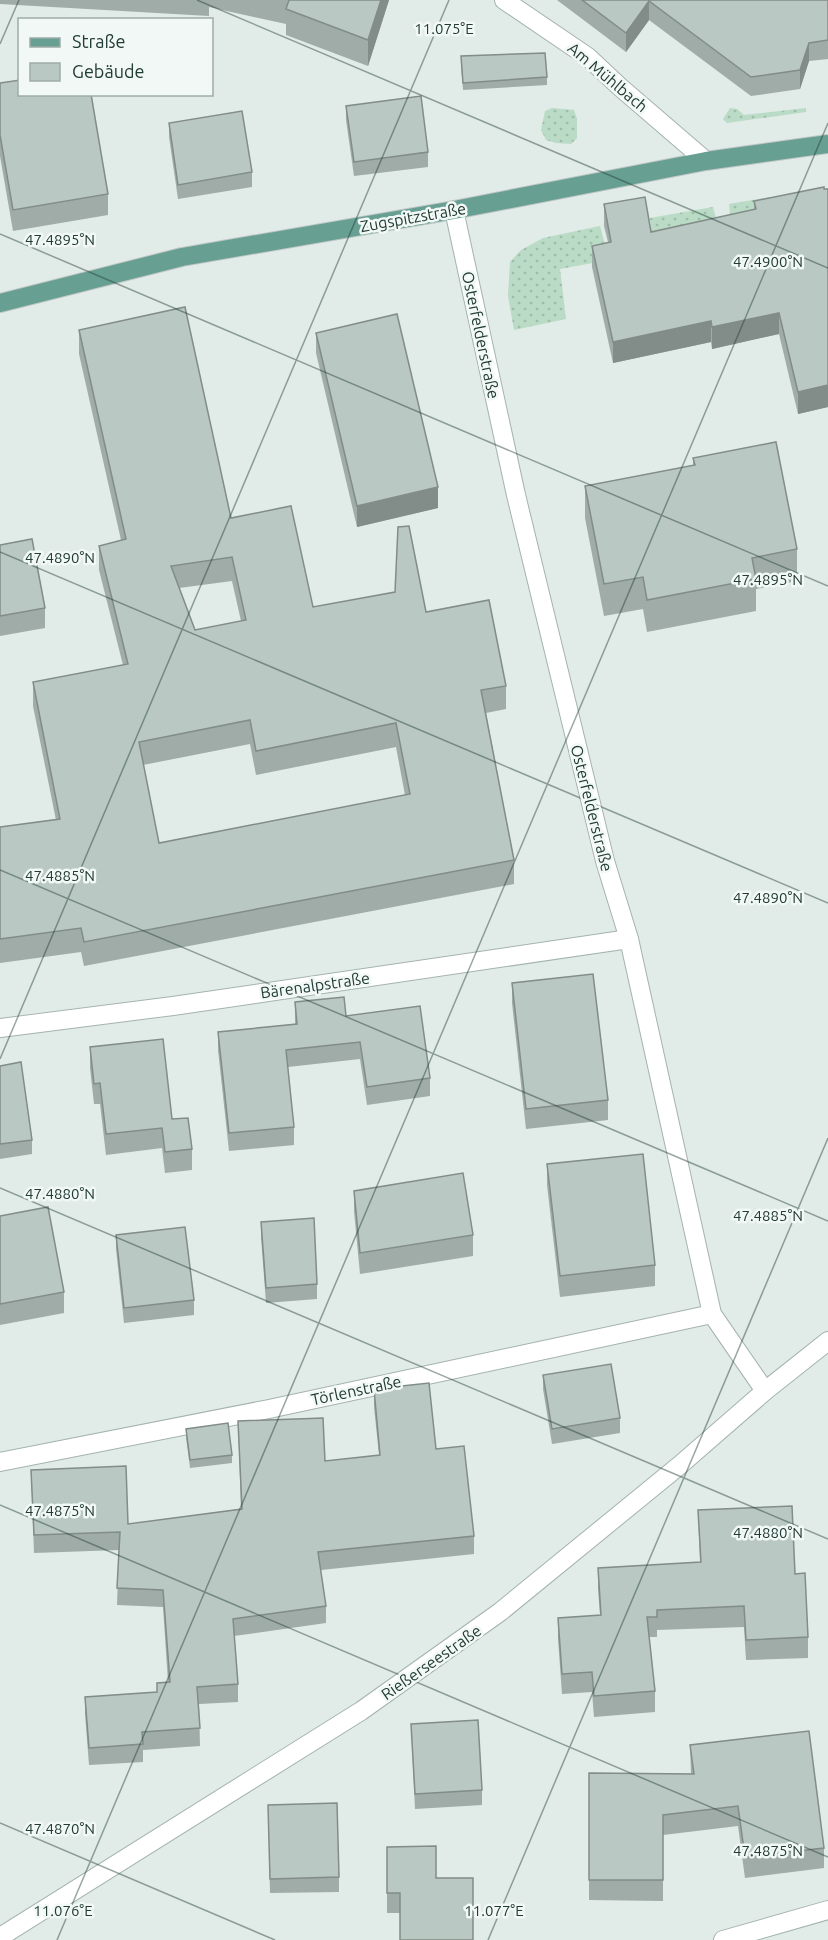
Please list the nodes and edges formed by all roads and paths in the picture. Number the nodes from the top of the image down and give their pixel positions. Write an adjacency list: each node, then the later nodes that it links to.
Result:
1 (504, 0): 3 (street, Am Mühlbach)
2 (828, 144): 3 (main road, Zugspitzstraße)
3 (706, 160): 4 (main road, Zugspitzstraße)
4 (454, 210): 5 (main road, Zugspitzstraße); 6 (street, Osterfelderstraße)
5 (0, 303)
6 (629, 939): 7 (street, Bärenalpstraße); 8 (street, Osterfelderstraße)
7 (0, 1028)
8 (712, 1314): 10 (street, Osterfelderstraße); 11 (street, Törlenstraße)
9 (828, 1341): 10 (street, Rießerseestraße)
10 (765, 1391): 13 (street, Rießerseestraße)
11 (0, 1462)
12 (828, 1910): 14 (street)
13 (0, 1937)
14 (723, 1940)

